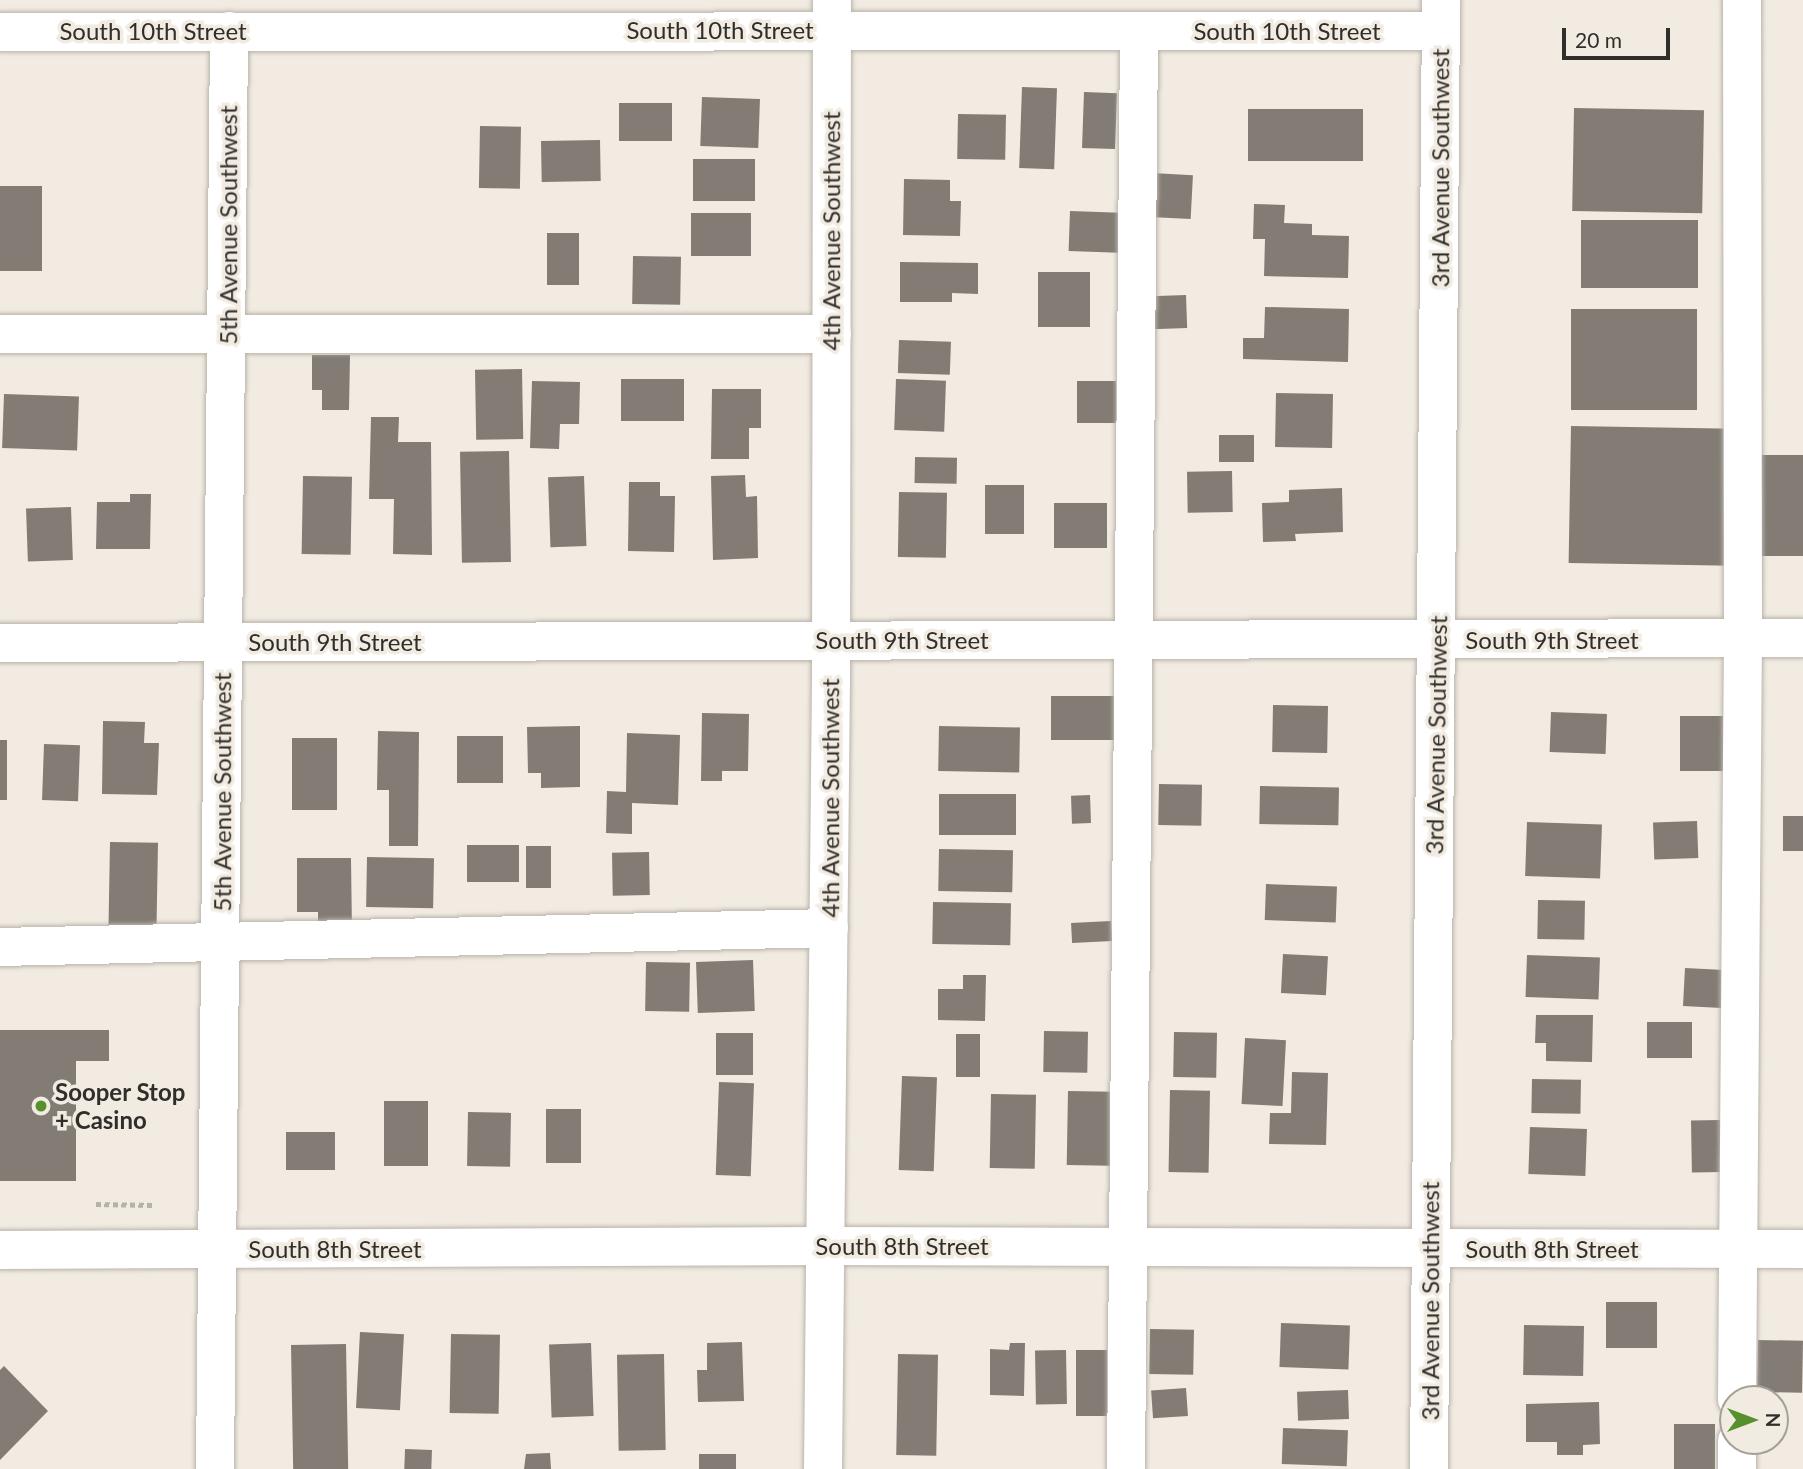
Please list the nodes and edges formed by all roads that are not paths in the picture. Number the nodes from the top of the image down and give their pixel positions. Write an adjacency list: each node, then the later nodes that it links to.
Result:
1 (1742, 0): 10 (street)
2 (832, 15): 4 (street, South 10th Street); 5 (street, South 10th Street); 9 (street, 4th Avenue Southwest)
3 (1441, 16): 5 (street, South 10th Street); 14 (street, 3rd Avenue Southwest)
4 (229, 31): 6 (street, South 10th Street); 7 (street, 5th Avenue Southwest)
5 (1139, 31): 13 (street)
6 (0, 32)
7 (227, 333): 8 (street); 9 (street); 16 (street, 5th Avenue Southwest)
8 (0, 334)
9 (832, 334): 12 (street, 4th Avenue Southwest)
10 (1742, 638): 11 (street, South 9th Street); 14 (street, South 9th Street); 24 (street)
11 (1803, 638)
12 (831, 640): 13 (street, South 9th Street); 16 (street, South 9th Street); 17 (street, 4th Avenue Southwest)
13 (1135, 640): 14 (street, South 9th Street); 21 (street)
14 (1437, 640): 23 (street, 3rd Avenue Southwest)
15 (0, 643): 16 (street, South 9th Street)
16 (223, 643): 18 (street, 5th Avenue Southwest)
17 (829, 928): 18 (street); 20 (street, 4th Avenue Southwest)
18 (220, 944): 19 (street); 22 (street, 5th Avenue Southwest)
19 (0, 947)
20 (827, 1246): 21 (street, South 8th Street); 22 (street, South 8th Street); 29 (street, 4th Avenue Southwest)
21 (1127, 1246): 23 (street, South 8th Street); 30 (street)
22 (218, 1249): 26 (street, South 8th Street); 28 (street, 5th Avenue Southwest)
23 (1429, 1249): 24 (street, South 8th Street); 31 (street, 3rd Avenue Southwest)
24 (1738, 1249): 25 (street, South 8th Street); 27 (street)
25 (1803, 1249)
26 (0, 1250)
27 (1737, 1385)
28 (215, 1469)
29 (823, 1469)
30 (1126, 1469)
31 (1429, 1469)

